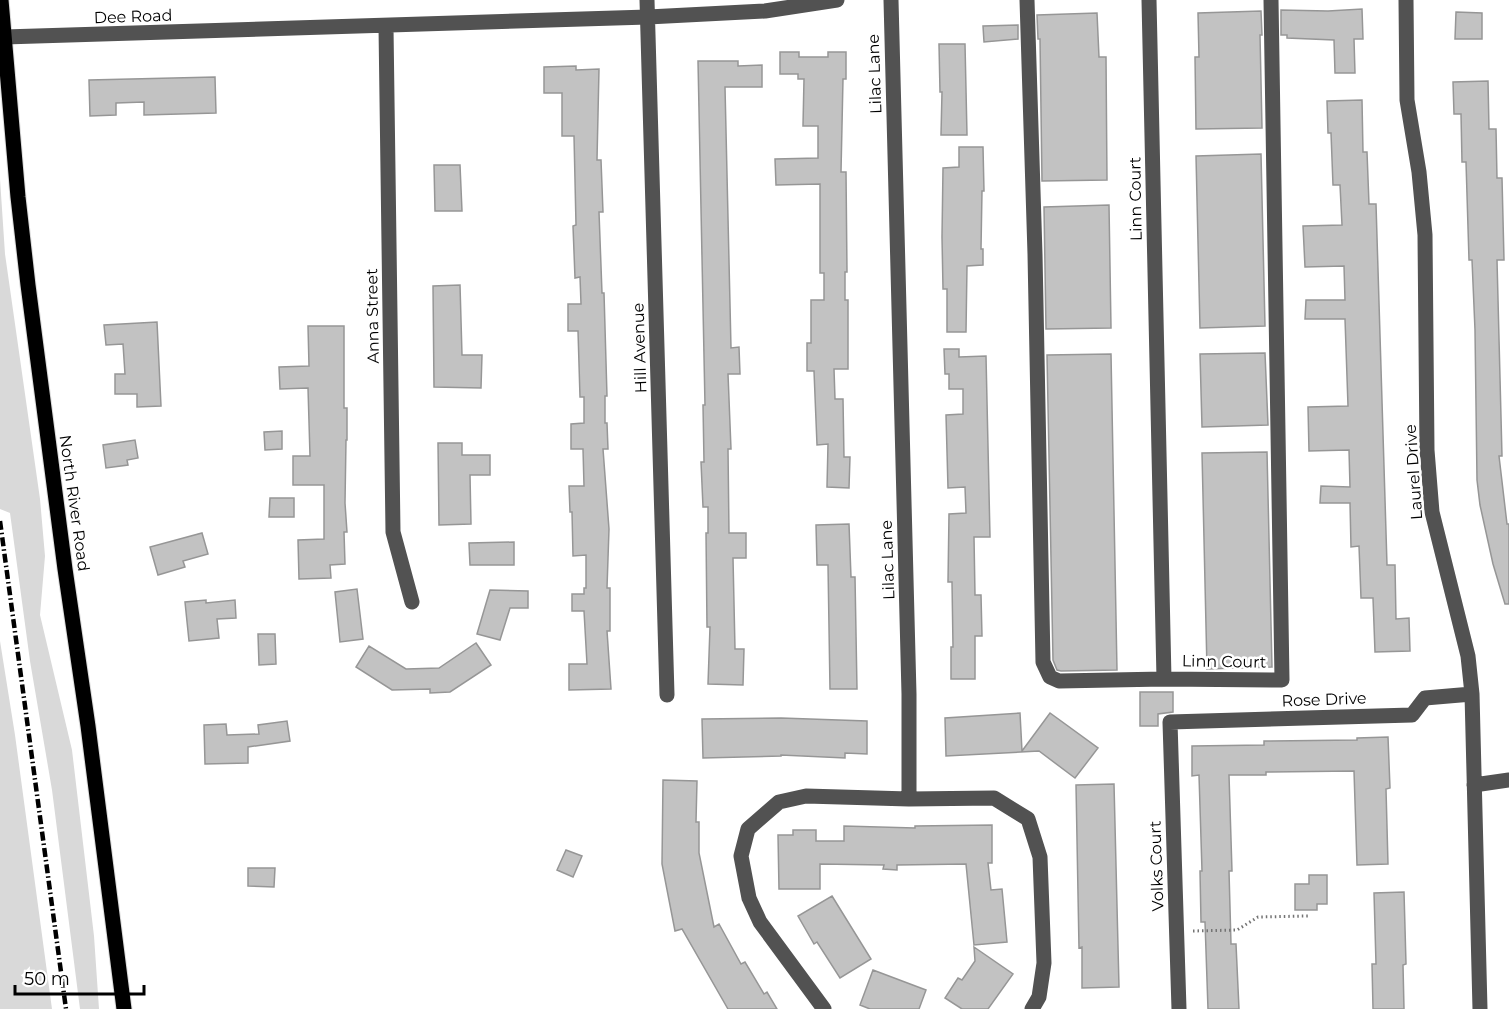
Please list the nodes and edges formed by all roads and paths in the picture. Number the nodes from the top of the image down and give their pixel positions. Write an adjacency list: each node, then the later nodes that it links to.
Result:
1 (1, 0): 11 (main road, North River Road)
2 (647, 0): 9 (street, Hill Avenue)
3 (837, 0): 9 (street, Dee Road)
4 (891, 0): 19 (street, Lilac Lane)
5 (1027, 0): 13 (street)
6 (1149, 0): 13 (street, Linn Court)
7 (1271, 0): 13 (street, Linn Court)
8 (1406, 0): 15 (street, Laurel Drive)
9 (648, 17): 10 (street, Dee Road); 14 (street, Hill Avenue)
10 (386, 27): 11 (street, Dee Road); 12 (street, Anna Street)
11 (4, 38): 22 (main road, North River Road)
12 (412, 602)
13 (1164, 679)
14 (667, 694)
15 (1472, 694): 16 (street, Rose Drive); 18 (street, Laurel Drive)
16 (1170, 722): 25 (street, Volks Court)
17 (1509, 780): 18 (street)
18 (1474, 785): 26 (street, Laurel Drive)
19 (909, 799): 23 (street); 24 (street)
20 (1308, 916): 21 (path)
21 (1193, 931)
22 (124, 1009)
23 (824, 1009)
24 (1032, 1009)
25 (1179, 1009)
26 (1480, 1009)

